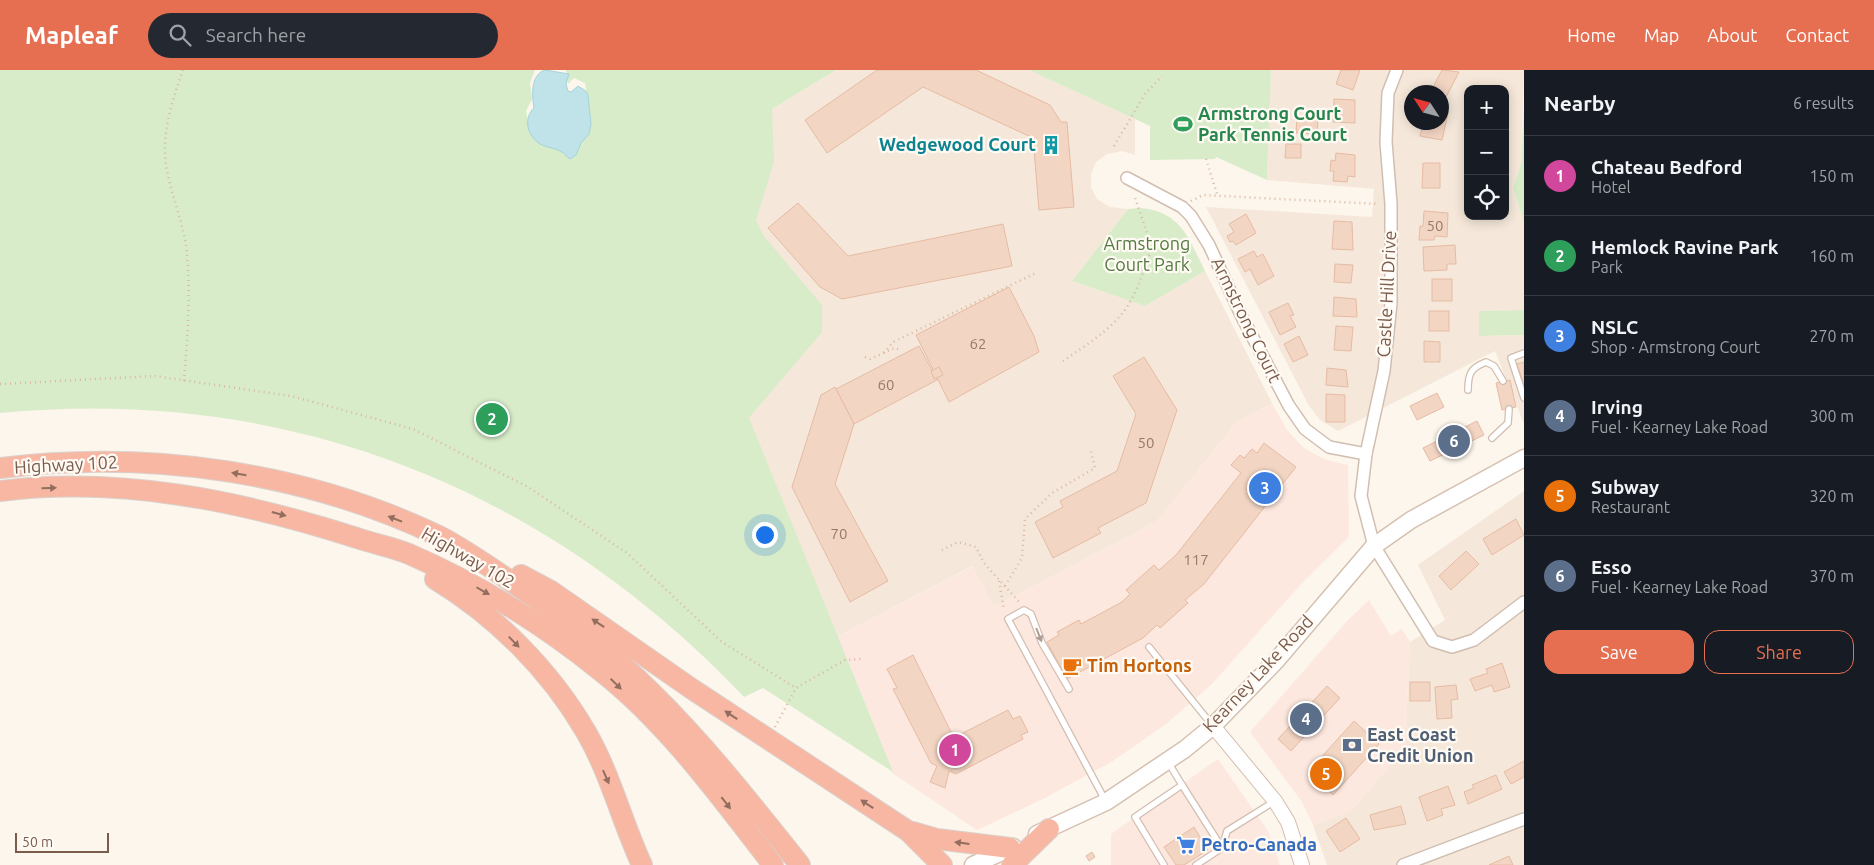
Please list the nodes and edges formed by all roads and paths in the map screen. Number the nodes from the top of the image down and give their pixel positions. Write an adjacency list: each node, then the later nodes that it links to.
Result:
1 (183, 70): 16 (path)
2 (1397, 70): 8 (street, Castle Hill Drive)
3 (1162, 76): 4 (path)
4 (1114, 146)
5 (1206, 159): 7 (path)
6 (1128, 178): 9 (street, Armstrong Court); 15 (path)
7 (1218, 197): 8 (path); 9 (path)
8 (1391, 204): 24 (street, Castle Hill Drive)
9 (1182, 206): 24 (street, Armstrong Court)
10 (1036, 273): 12 (path)
11 (901, 350): 12 (path)
12 (884, 353): 14 (path)
13 (1524, 353): 20 (lane)
14 (865, 357)
15 (1063, 361)
16 (184, 381): 18 (path); 39 (path)
17 (1503, 381): 19 (lane)
18 (0, 384)
19 (1468, 390)
20 (1524, 398)
21 (1509, 409): 22 (lane)
22 (1492, 438)
23 (1090, 448): 33 (path)
24 (1366, 454): 30 (street, Castle Hill Drive)
25 (1524, 458): 30 (main road, Kearney Lake Road)
26 (0, 468): 28 (highway, Highway 102, one-way to 26)
27 (0, 491): 29 (highway, Highway 102, one-way to 29)
28 (440, 537): 42 (highway, one-way to 28); 54 (highway, Highway 102)
29 (358, 538): 52 (highway, one-way to 52); 53 (highway, Highway 102, one-way to 53)
30 (1374, 546): 34 (street, Castle Hill Drive); 41 (main road, Kearney Lake Road)
31 (942, 550): 32 (path)
32 (999, 580): 33 (path); 36 (path)
33 (1005, 586): 35 (path)
34 (1524, 602)
35 (1024, 610): 36 (lane); 40 (lane, one-way to 40)
36 (1008, 619): 46 (lane)
37 (1149, 647): 41 (lane)
38 (860, 659): 39 (path)
39 (796, 688): 42 (path)
40 (1070, 689)
41 (1213, 726): 43 (main road, Kearney Lake Road); 45 (street)
42 (768, 739): 49 (highway, one-way to 42)
43 (1167, 760): 44 (lane); 46 (main road, Kearney Lake Road)
44 (1182, 785): 50 (lane); 57 (lane)
45 (1275, 801): 50 (lane); 59 (street)
46 (1106, 802): 48 (main road, Kearney Lake Road)
47 (1524, 819): 60 (street)
48 (1049, 828): 51 (highway)
49 (908, 831): 51 (highway, one-way to 49); 55 (highway)
50 (1222, 848): 58 (lane)
51 (1011, 857): 56 (main road)
52 (642, 865)
53 (773, 865)
54 (800, 865)
55 (942, 865)
56 (973, 865)
57 (1164, 865)
58 (1196, 865)
59 (1302, 865)
60 (1402, 865)

